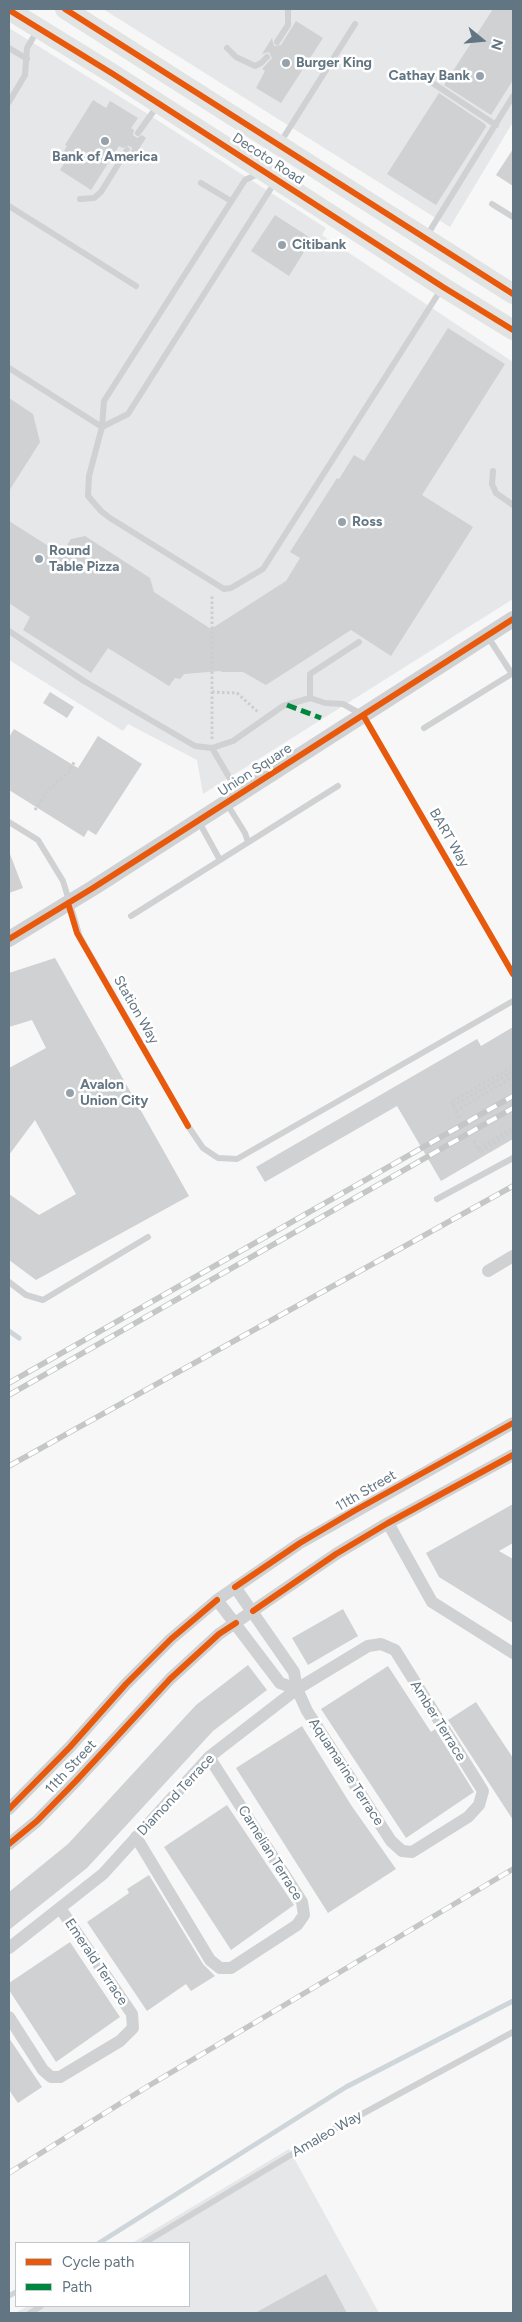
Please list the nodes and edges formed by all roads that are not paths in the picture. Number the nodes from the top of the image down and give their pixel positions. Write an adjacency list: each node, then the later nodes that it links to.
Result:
1 (65, 9): 17 (main road, Decoto Road)
2 (288, 9): 6 (lane)
3 (9, 10): 5 (main road, Decoto Road)
4 (355, 24): 17 (lane)
5 (38, 29): 10 (lane); 14 (main road, Decoto Road)
6 (277, 42)
7 (9, 48): 10 (lane)
8 (227, 48): 9 (lane)
9 (267, 57)
10 (27, 59): 13 (lane)
11 (419, 74): 15 (lane)
12 (513, 96): 15 (lane)
13 (9, 102)
14 (160, 103): 16 (lane); 17 (main road); 19 (main road, Decoto Road)
15 (496, 124): 26 (lane)
16 (138, 133)
17 (278, 145): 26 (main road, Decoto Road)
18 (127, 150): 21 (lane)
19 (270, 175): 22 (lane); 26 (main road); 28 (main road, Decoto Road); 32 (lane)
20 (201, 183): 22 (lane)
21 (80, 199)
22 (231, 201): 32 (lane)
23 (492, 204): 25 (lane)
24 (9, 206): 27 (lane)
25 (513, 217)
26 (425, 238): 29 (main road, Decoto Road)
27 (136, 286)
28 (443, 287): 30 (main road, Decoto Road); 32 (lane)
29 (513, 294)
30 (513, 330)
31 (9, 368): 32 (lane)
32 (102, 427)
33 (493, 471): 34 (lane)
34 (513, 505)
35 (513, 619): 37 (street, Union Square)
36 (9, 631): 43 (lane)
37 (488, 636): 39 (lane); 41 (street, Union Square)
38 (359, 642): 40 (lane)
39 (513, 673): 42 (lane)
40 (310, 698): 41 (lane); 43 (lane)
41 (362, 715): 45 (street, Union Square); 53 (lane, BART Way)
42 (424, 728)
43 (212, 748): 45 (lane)
44 (338, 786): 48 (lane)
45 (233, 799): 46 (street, Union Square); 48 (lane)
46 (198, 821): 49 (lane); 50 (street, Union Square)
47 (9, 822): 50 (lane, Station Way)
48 (248, 842): 49 (lane)
49 (220, 860): 51 (lane)
50 (68, 903): 52 (street, Union Square); 54 (lane, Station Way)
51 (131, 916)
52 (9, 939)
53 (513, 974)
54 (513, 1001)
55 (513, 1158): 56 (lane)
56 (437, 1199)
57 (148, 1237): 60 (lane)
58 (513, 1256): 59 (street)
59 (488, 1271)
60 (9, 1282)
61 (513, 1423): 64 (street, 11th Street)
62 (513, 1455): 63 (street, 11th Street)
63 (388, 1523): 66 (street, 11th Street); 69 (street)
64 (235, 1587): 65 (street, 11th Street); 66 (street, Aquamarine Terrace)
65 (217, 1600): 67 (street); 72 (street, 11th Street)
66 (253, 1611): 67 (street, 11th Street); 70 (street, Aquamarine Terrace)
67 (236, 1623): 70 (street); 74 (street, 11th Street)
68 (381, 1644): 70 (street, Diamond Terrace); 75 (street, Amber Terrace)
69 (513, 1652)
70 (297, 1689): 71 (street, Diamond Terrace); 75 (street, Aquamarine Terrace)
71 (208, 1758): 73 (street, Diamond Terrace); 73 (street, Carnelian Terrace)
72 (9, 1810)
73 (136, 1837): 76 (street, Diamond Terrace)
74 (9, 1844)
75 (402, 1851)
76 (60, 1908): 77 (street, Diamond Terrace); 78 (street, Emerald Terrace)
77 (9, 1948)
78 (9, 2017)
79 (513, 2032): 80 (lane, Amaleo Way)
80 (146, 2242)

